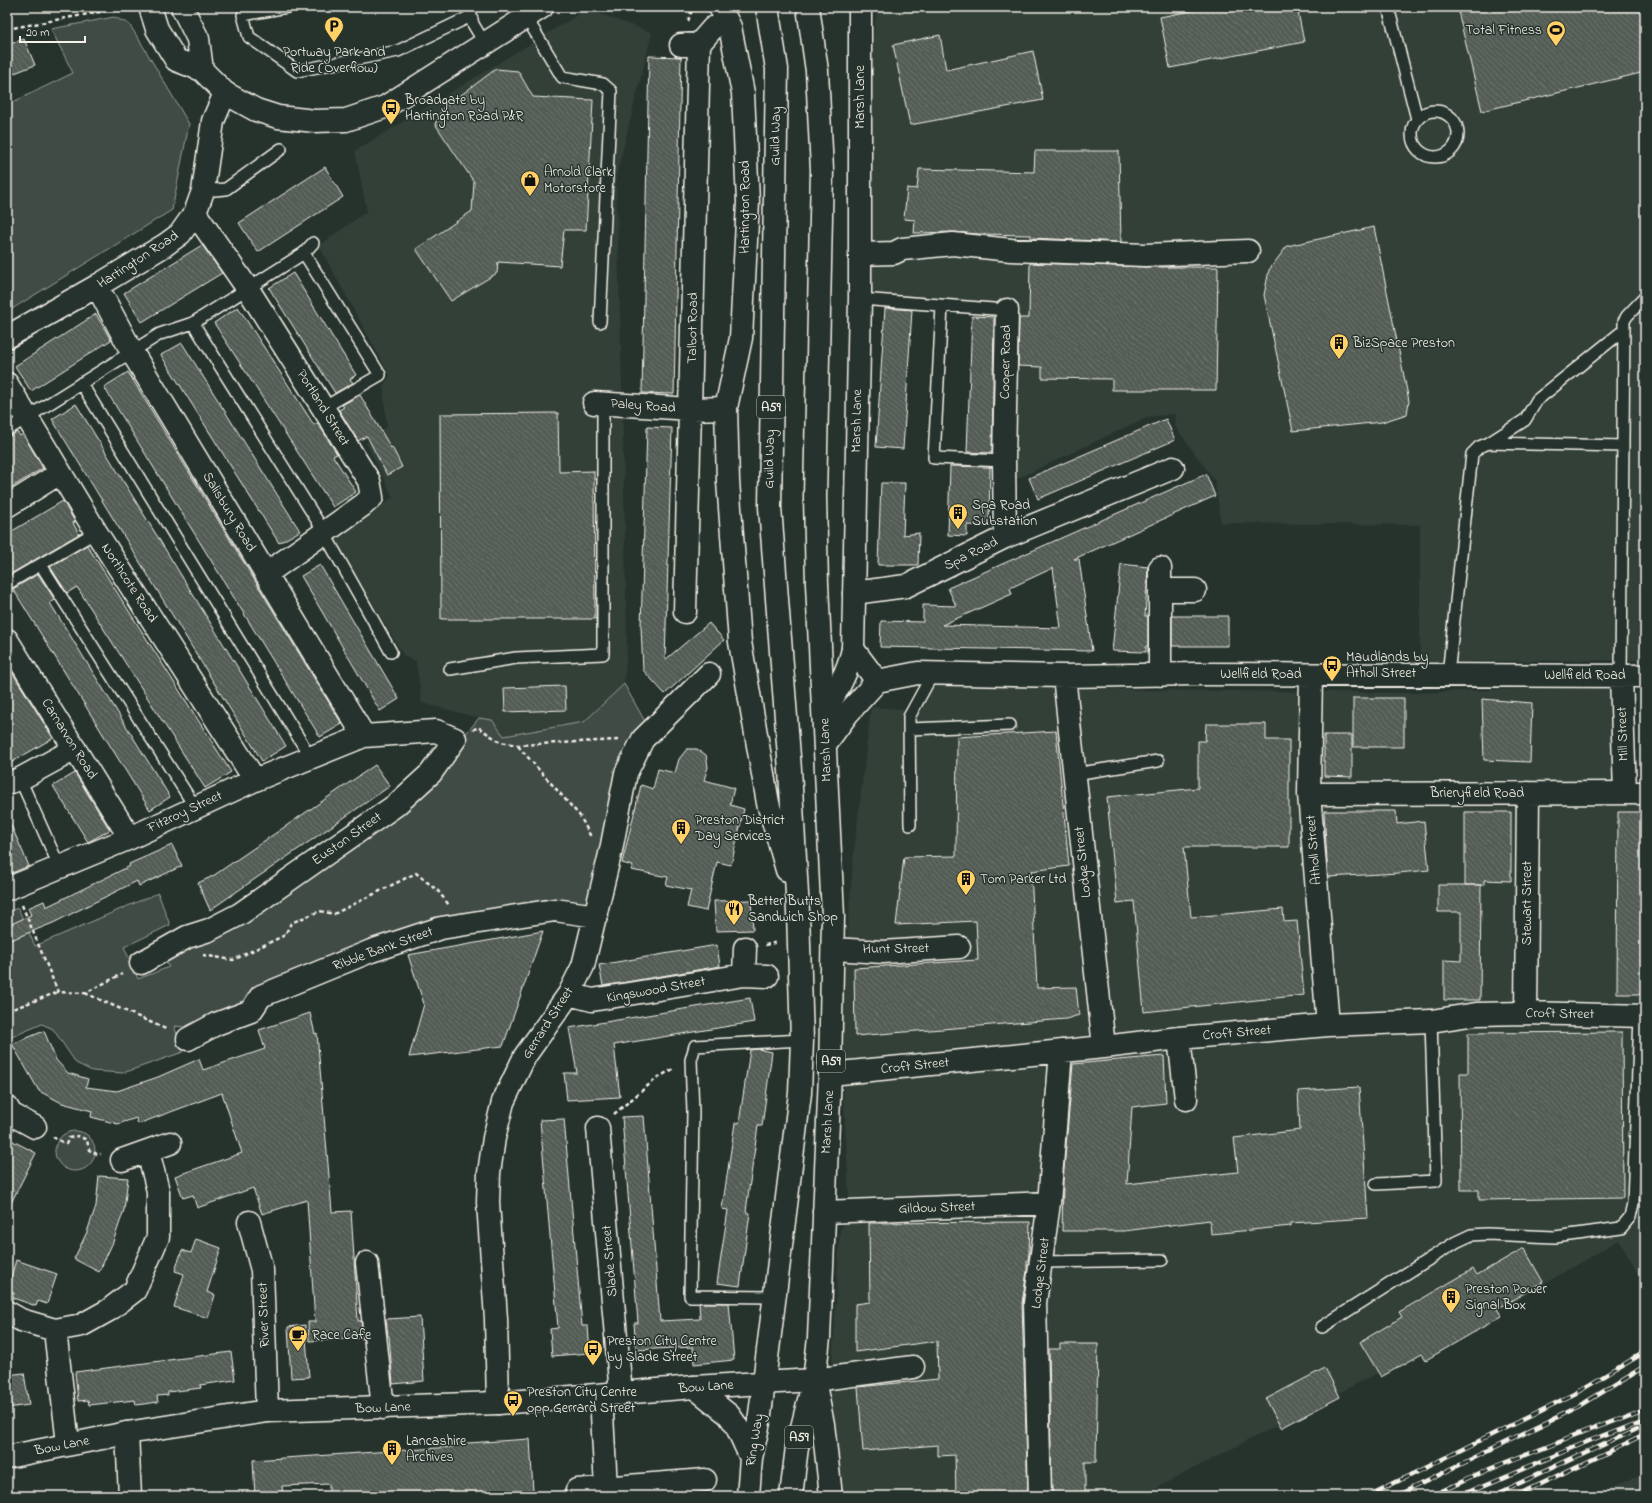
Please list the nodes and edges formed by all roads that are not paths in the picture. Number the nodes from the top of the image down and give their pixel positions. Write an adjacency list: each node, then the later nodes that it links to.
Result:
1 (150, 7): 13 (main road)
2 (182, 7): 13 (main road)
3 (287, 7): 9 (lane)
4 (720, 7): 38 (main road, Hartington Road)
5 (767, 7): 91 (main road, Guild Way / A59)
6 (808, 7): 72 (main road, A59)
7 (860, 7): 22 (main road, Marsh Lane)
8 (1388, 7): 15 (lane)
9 (470, 12): 12 (lane)
10 (534, 12): 12 (main road); 29 (lane)
11 (698, 39): 39 (main road, Talbot Road)
12 (485, 44): 14 (main road)
13 (202, 70): 14 (main road)
14 (225, 93): 17 (main road, Hartington Road)
15 (1417, 119): 15 (lane)
16 (281, 149): 17 (lane)
17 (203, 191): 18 (main road, Hartington Road)
18 (195, 214): 23 (main road, Hartington Road); 24 (main road, Portland Street)
19 (313, 244): 21 (lane)
20 (1248, 251): 22 (main road)
21 (304, 253): 24 (lane); 37 (lane)
22 (860, 254): 26 (main road, Marsh Lane)
23 (97, 286): 32 (main road, Hartington Road); 33 (main road, Salisbury Road)
24 (248, 289): 30 (lane); 37 (main road, Portland Street)
25 (1645, 297): 31 (lane)
26 (860, 299): 27 (lane, Cooper Road); 57 (main road, Marsh Lane)
27 (942, 306): 28 (lane, Cooper Road); 44 (lane)
28 (1007, 310): 44 (main road, Cooper Road)
29 (600, 322)
30 (193, 323): 33 (lane); 49 (lane)
31 (1624, 330): 42 (lane); 43 (lane)
32 (7, 337)
33 (132, 352): 35 (lane); 53 (main road, Salisbury Road)
34 (7, 384): 40 (main road, Northcote Road)
35 (81, 384): 40 (lane); 78 (lane)
36 (599, 403): 39 (main road, Paley Road); 62 (lane)
37 (323, 408): 49 (main road, Portland Street)
38 (726, 408): 39 (main road, Paley Road); 91 (main road, Hartington Road)
39 (691, 409): 58 (main road, Talbot Road)
40 (28, 418): 41 (lane); 46 (main road, Northcote Road)
41 (7, 430)
42 (1490, 444): 43 (lane); 67 (lane)
43 (1623, 446): 69 (lane)
44 (1004, 461): 50 (main road, Cooper Road)
45 (1173, 468): 50 (main road, Spa Road)
46 (60, 473): 47 (main road); 48 (main road, Northcote Road)
47 (7, 506)
48 (96, 532): 51 (lane); 81 (main road, Northcote Road)
49 (324, 533): 53 (main road, Portland Street); 61 (lane)
50 (1005, 537): 57 (main road, Spa Road)
51 (41, 565): 54 (lane); 86 (lane)
52 (1160, 568): 55 (main road)
53 (266, 574): 75 (main road, Salisbury Road)
54 (7, 584)
55 (1160, 590): 56 (main road); 65 (main road)
56 (1195, 590)
57 (854, 592): 60 (main road, Marsh Lane)
58 (685, 612)
59 (7, 640): 77 (main road, Carnarvon Road)
60 (853, 649): 71 (main road); 72 (main road, Marsh Lane)
61 (391, 652)
62 (450, 669)
63 (933, 673): 68 (main road, Wellfield Road); 71 (main road, Wellfield Road); 74 (lane)
64 (709, 674): 92 (main road, Gerrard Street)
65 (1160, 675): 66 (main road, Wellfield Road); 68 (main road, Wellfield Road)
66 (1311, 675): 67 (main road, Wellfield Road); 85 (main road, Atholl Street)
67 (1448, 675): 69 (main road, Wellfield Road)
68 (1064, 676): 80 (main road, Lodge Street)
69 (1620, 676): 70 (main road, Wellfield Road); 84 (main road, Mill Street)
70 (1645, 676)
71 (877, 681): 76 (main road)
72 (824, 713): 76 (main road, Marsh Lane / A59)
73 (1010, 725): 74 (lane)
74 (909, 729): 87 (lane)
75 (364, 736): 78 (main road, Fitzroy Street); 96 (main road, Euston Street)
76 (826, 743): 95 (main road, Marsh Lane / A59)
77 (75, 749): 82 (main road); 88 (main road, Carnarvon Road)
78 (311, 758): 81 (main road, Fitzroy Street)
79 (1158, 761): 80 (lane)
80 (1074, 774): 107 (main road, Lodge Street)
81 (255, 780): 86 (main road, Fitzroy Street)
82 (14, 781): 89 (lane)
83 (1528, 793): 84 (main road, Brieryfield Road); 85 (main road, Brieryfield Road); 100 (main road, Stewart Street)
84 (1635, 793)
85 (1309, 794): 103 (main road, Atholl Street)
86 (195, 807): 88 (main road, Fitzroy Street)
87 (910, 825)
88 (130, 838): 89 (main road, Fitzroy Street)
89 (60, 868): 90 (main road, Fitzroy Street)
90 (11, 888)
91 (798, 912): 106 (main road, A59)
92 (596, 916): 99 (main road, Gerrard Street); 105 (main road, Ribble Bank Street)
93 (959, 947): 95 (main road, Hunt Street)
94 (745, 948): 97 (main road)
95 (833, 949): 109 (main road, Marsh Lane / A59)
96 (141, 964)
97 (744, 975): 98 (main road, Kingswood Street); 99 (main road, Kingswood Street)
98 (768, 976)
99 (569, 994): 133 (main road, Gerrard Street)
100 (1526, 1013): 101 (main road, Croft Street); 102 (main road, Croft Street)
101 (1643, 1016): 126 (lane)
102 (1431, 1021): 103 (main road, Croft Street); 117 (lane)
103 (1328, 1025): 104 (main road, Croft Street)
104 (1179, 1038): 107 (main road, Croft Street); 110 (main road)
105 (188, 1039)
106 (802, 1040): 124 (main road, A59); 124 (lane)
107 (1104, 1047): 108 (main road, Croft Street)
108 (1061, 1051): 109 (main road, Croft Street); 118 (main road, Lodge Street)
109 (830, 1074): 119 (main road, Marsh Lane / A59)
110 (1186, 1099)
111 (8, 1112): 112 (main road)
112 (35, 1127)
113 (598, 1128): 132 (main road, Slade Street)
114 (170, 1143): 115 (main road)
115 (148, 1151): 116 (main road); 127 (main road)
116 (122, 1160)
117 (1376, 1184)
118 (1049, 1203): 119 (main road, Gildow Street); 122 (main road, Lodge Street)
119 (824, 1212): 129 (main road, Marsh Lane / A59)
120 (249, 1222): 135 (main road, River Street)
121 (1162, 1260): 122 (lane)
122 (1042, 1262): 148 (main road, Lodge Street)
123 (367, 1263): 134 (main road)
124 (775, 1297): 130 (main road, A59)
125 (7, 1312): 127 (main road)
126 (1322, 1327)
127 (55, 1330): 137 (main road)
128 (914, 1367): 129 (main road)
129 (814, 1380): 130 (main road); 146 (main road, A59); 147 (main road, Marsh Lane)
130 (762, 1384): 131 (main road, Bow Lane); 139 (main road, Ring Way / A59)
131 (694, 1388): 132 (main road, Bow Lane); 139 (main road)
132 (611, 1395): 133 (main road, Bow Lane); 141 (main road, Slade Street)
133 (498, 1403): 134 (main road, Bow Lane)
134 (384, 1408): 135 (main road, Bow Lane)
135 (268, 1411): 136 (main road, Bow Lane)
136 (127, 1433): 137 (main road, Bow Lane); 144 (main road)
137 (68, 1444): 138 (main road, Bow Lane)
138 (7, 1457)
139 (752, 1458): 145 (main road, Ring Way / A59)
140 (705, 1480): 143 (main road)
141 (606, 1488): 142 (main road); 143 (main road)
142 (577, 1490)
143 (635, 1491)
144 (130, 1496)
145 (748, 1496)
146 (791, 1496)
147 (831, 1496)
148 (1040, 1496)

